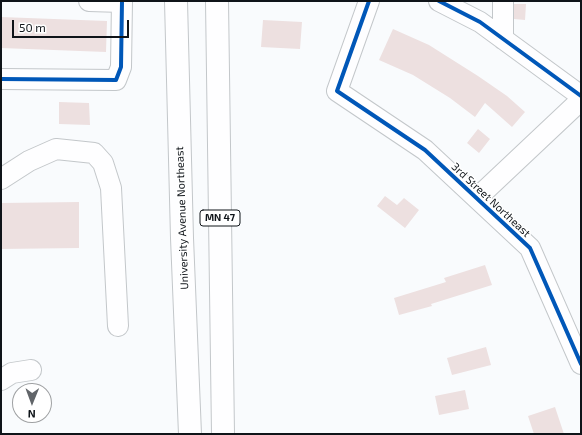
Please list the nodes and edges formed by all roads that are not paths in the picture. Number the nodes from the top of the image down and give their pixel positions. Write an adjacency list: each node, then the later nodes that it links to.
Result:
1 (89, 1): 2 (street)
2 (122, 1): 9 (street)
3 (176, 1): 18 (main road, University Avenue Northeast)
4 (217, 1): 19 (main road, MN 47)
5 (369, 1): 13 (street, 3rd Street Northeast)
6 (439, 1): 8 (street)
7 (503, 1): 8 (street)
8 (503, 39): 10 (street)
9 (1, 79)
10 (581, 96)
11 (581, 100): 13 (street)
12 (1, 179): 14 (street)
13 (477, 198): 15 (street, 3rd Street Northeast)
14 (118, 326)
15 (581, 364)
16 (31, 370): 17 (street)
17 (1, 380)
18 (190, 434)
19 (223, 434)

